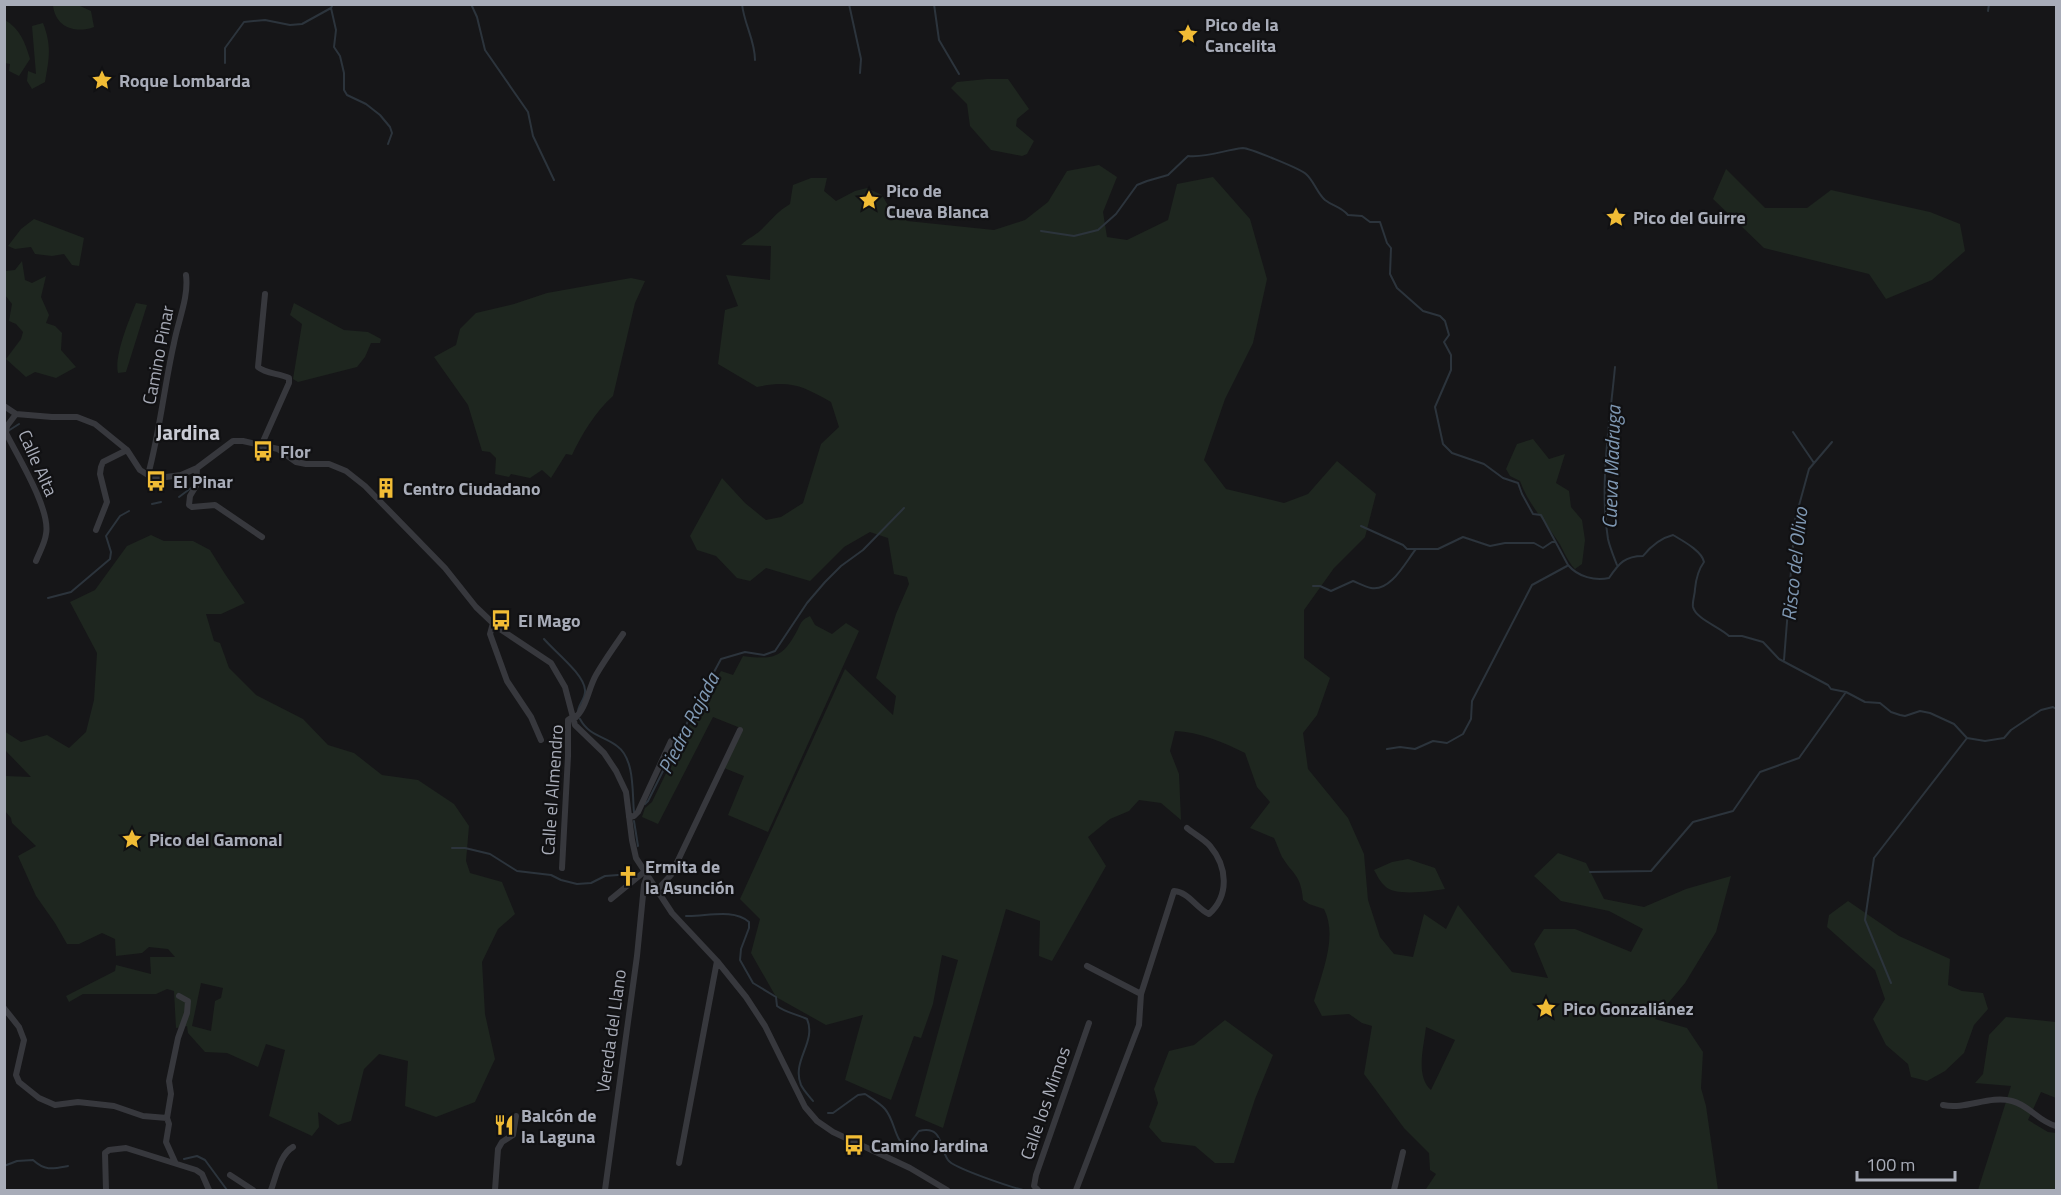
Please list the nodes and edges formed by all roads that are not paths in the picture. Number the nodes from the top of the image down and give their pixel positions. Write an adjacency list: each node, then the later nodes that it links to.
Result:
1 (186, 275): 8 (street, Camino Pinar)
2 (266, 294): 5 (street)
3 (4, 406): 4 (street)
4 (16, 414): 6 (street); 11 (street, Calle Alta)
5 (261, 446): 7 (street); 12 (street)
6 (127, 450): 8 (street); 9 (street)
7 (197, 468): 8 (street); 10 (street)
8 (148, 475)
9 (96, 530)
10 (262, 537)
11 (36, 561)
12 (493, 623): 14 (street); 16 (street)
13 (623, 634): 14 (street)
14 (574, 717): 18 (street); 20 (street, Calle el Almendro)
15 (740, 730): 22 (street)
16 (541, 740)
17 (671, 741): 18 (street)
18 (629, 817): 21 (street)
19 (1187, 828): 26 (street)
20 (562, 868)
21 (646, 874): 22 (street); 23 (street); 44 (street, Vereda del Llano)
22 (657, 890): 24 (street)
23 (611, 899)
24 (717, 961): 37 (street); 45 (street)
25 (1087, 966): 26 (street)
26 (1141, 994): 47 (street)
27 (179, 996): 32 (street)
28 (4, 1008): 32 (street)
29 (1089, 1023): 46 (street, Calle los Mimos)
30 (1943, 1105): 33 (street)
31 (516, 1116): 43 (street)
32 (167, 1118): 36 (street)
33 (2056, 1126)
34 (293, 1147): 42 (street)
35 (1403, 1152): 48 (street)
36 (175, 1162): 39 (street); 40 (street)
37 (679, 1163)
38 (230, 1175): 41 (street)
39 (106, 1191)
40 (209, 1191)
41 (253, 1191)
42 (271, 1191)
43 (495, 1191)
44 (605, 1191)
45 (947, 1191)
46 (1038, 1191)
47 (1076, 1191)
48 (1394, 1191)

